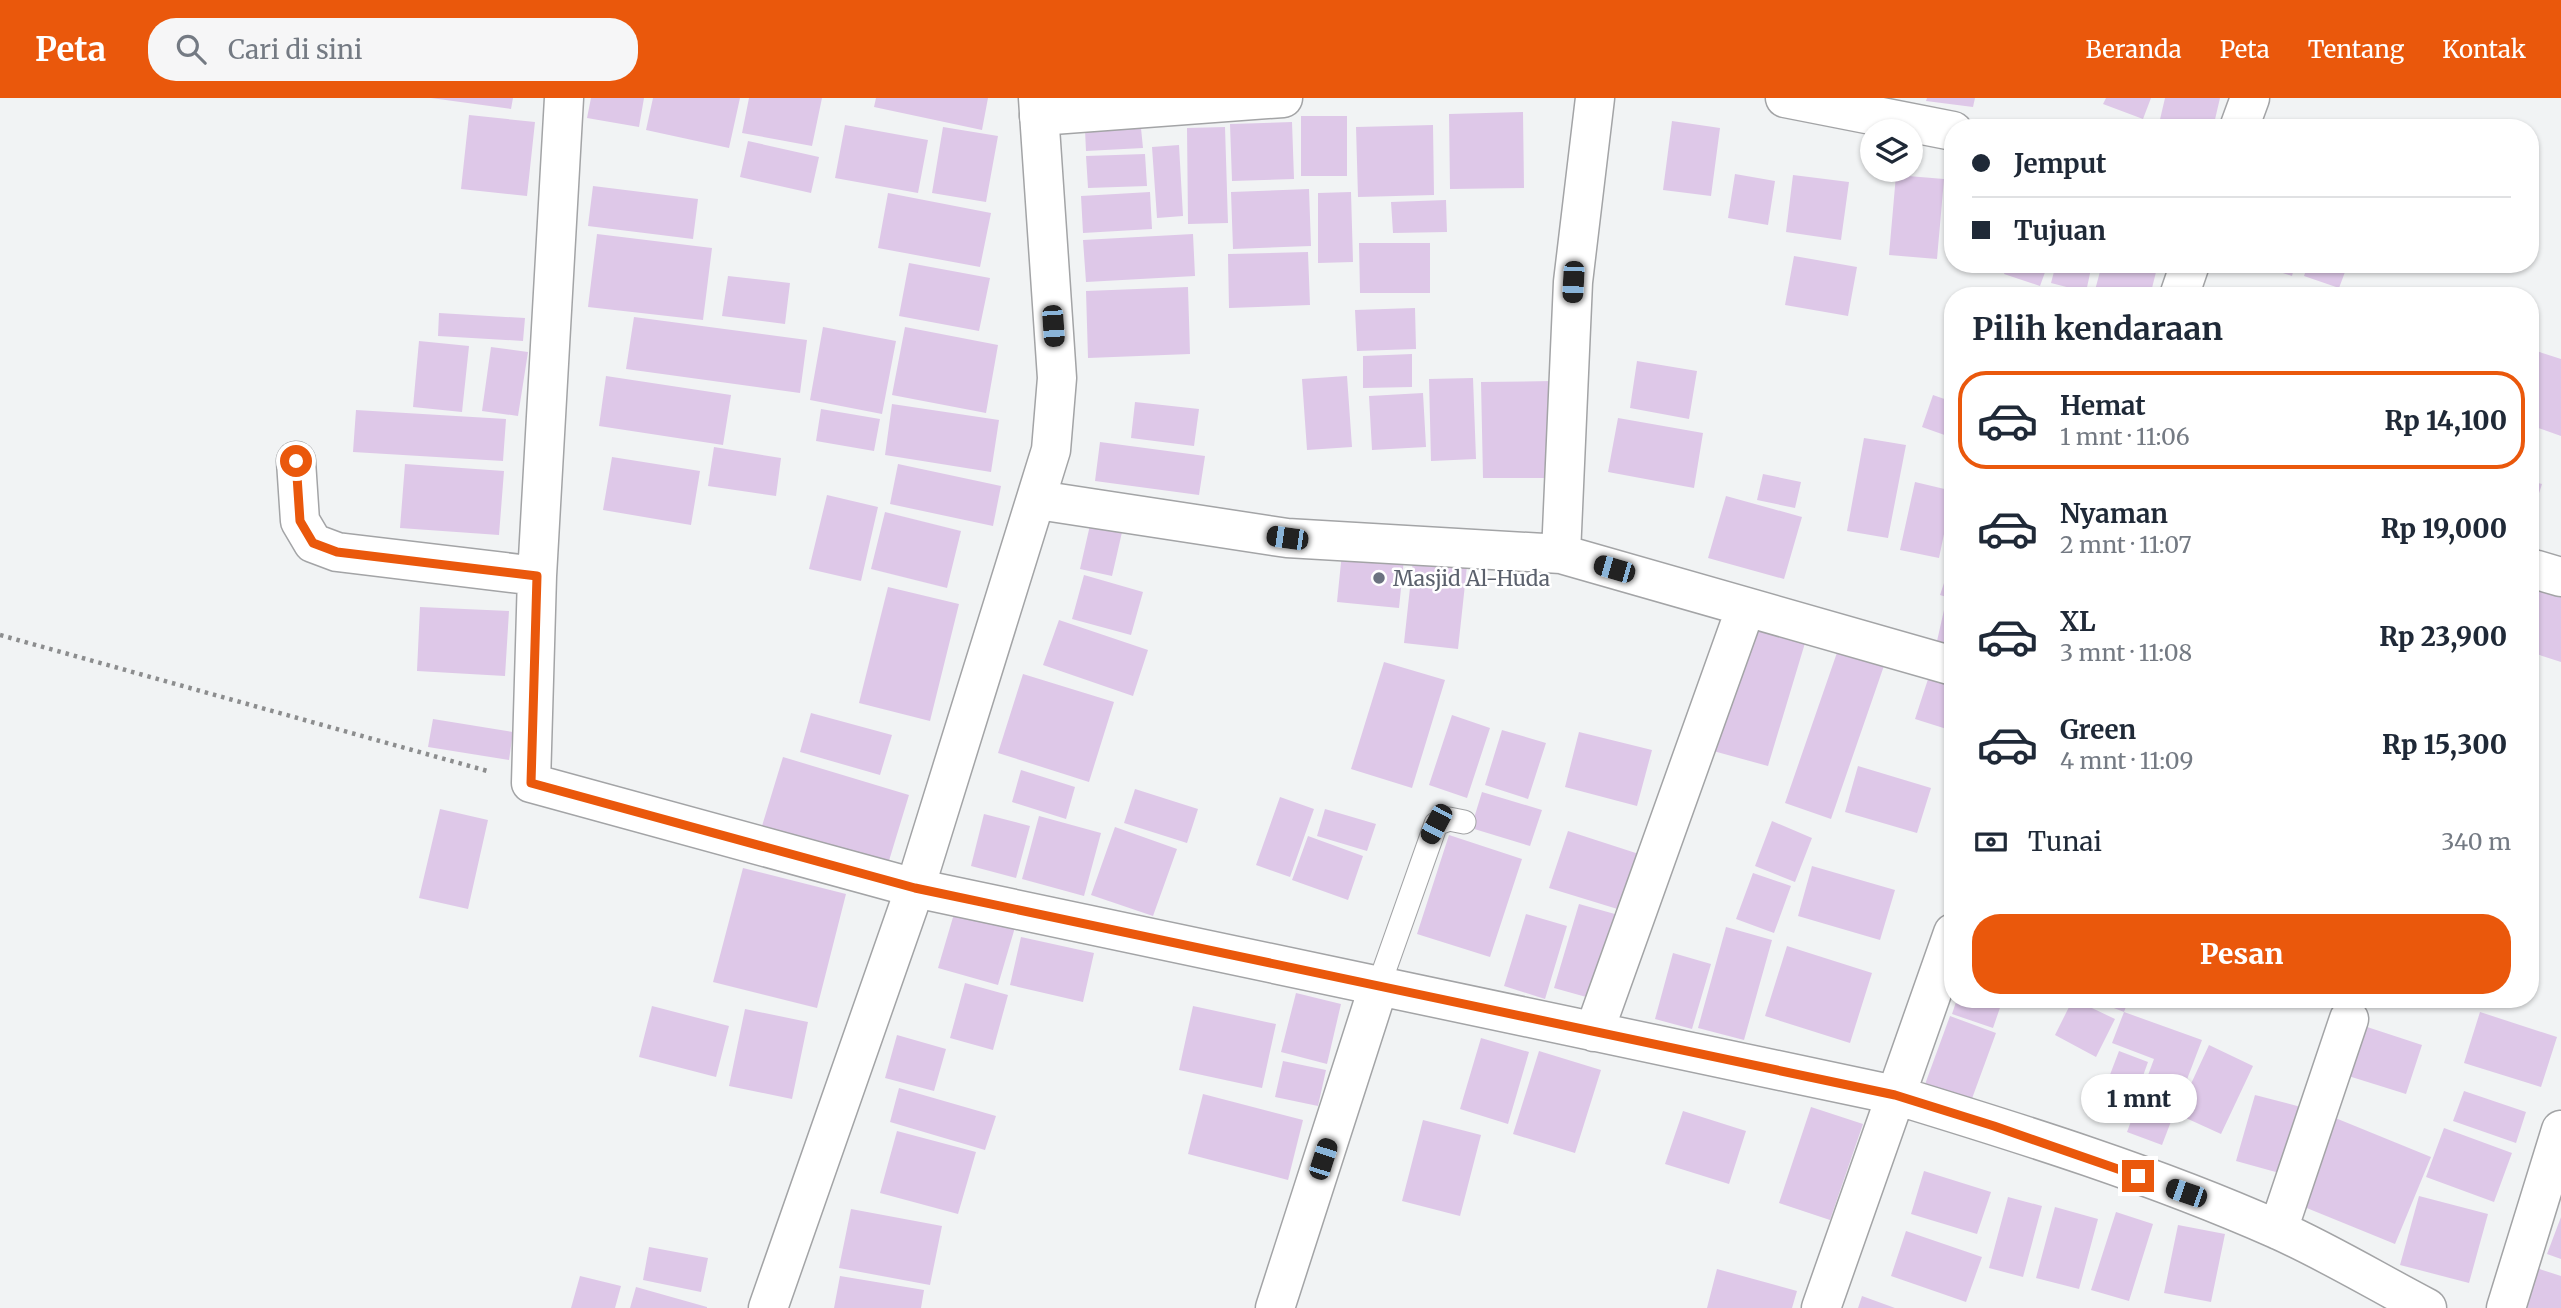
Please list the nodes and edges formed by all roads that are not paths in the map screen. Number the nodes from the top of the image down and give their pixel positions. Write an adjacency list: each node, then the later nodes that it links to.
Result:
1 (564, 98): 13 (street)
2 (1283, 98): 6 (street)
3 (1595, 98): 11 (street)
4 (1784, 98): 8 (street)
5 (2250, 98): 7 (street)
6 (1038, 107): 10 (street)
7 (2242, 119)
8 (1944, 129)
9 (296, 461): 13 (street)
10 (1038, 500): 11 (street); 18 (street)
11 (1561, 555): 15 (street)
12 (2539, 571): 14 (street)
13 (537, 576): 18 (street)
14 (2561, 577)
15 (1746, 607): 16 (street); 22 (street)
16 (1944, 663)
17 (1464, 822): 20 (lane)
18 (915, 888): 20 (street); 26 (street)
19 (1944, 958): 23 (street)
20 (1379, 985): 22 (street); 27 (street)
21 (2348, 1019): 25 (street)
22 (1594, 1032): 23 (street)
23 (1895, 1095): 25 (street); 28 (street)
24 (2561, 1130): 30 (street)
25 (2278, 1230): 29 (street)
26 (768, 1308)
27 (1275, 1308)
28 (1821, 1308)
29 (2427, 1308)
30 (2506, 1308)

